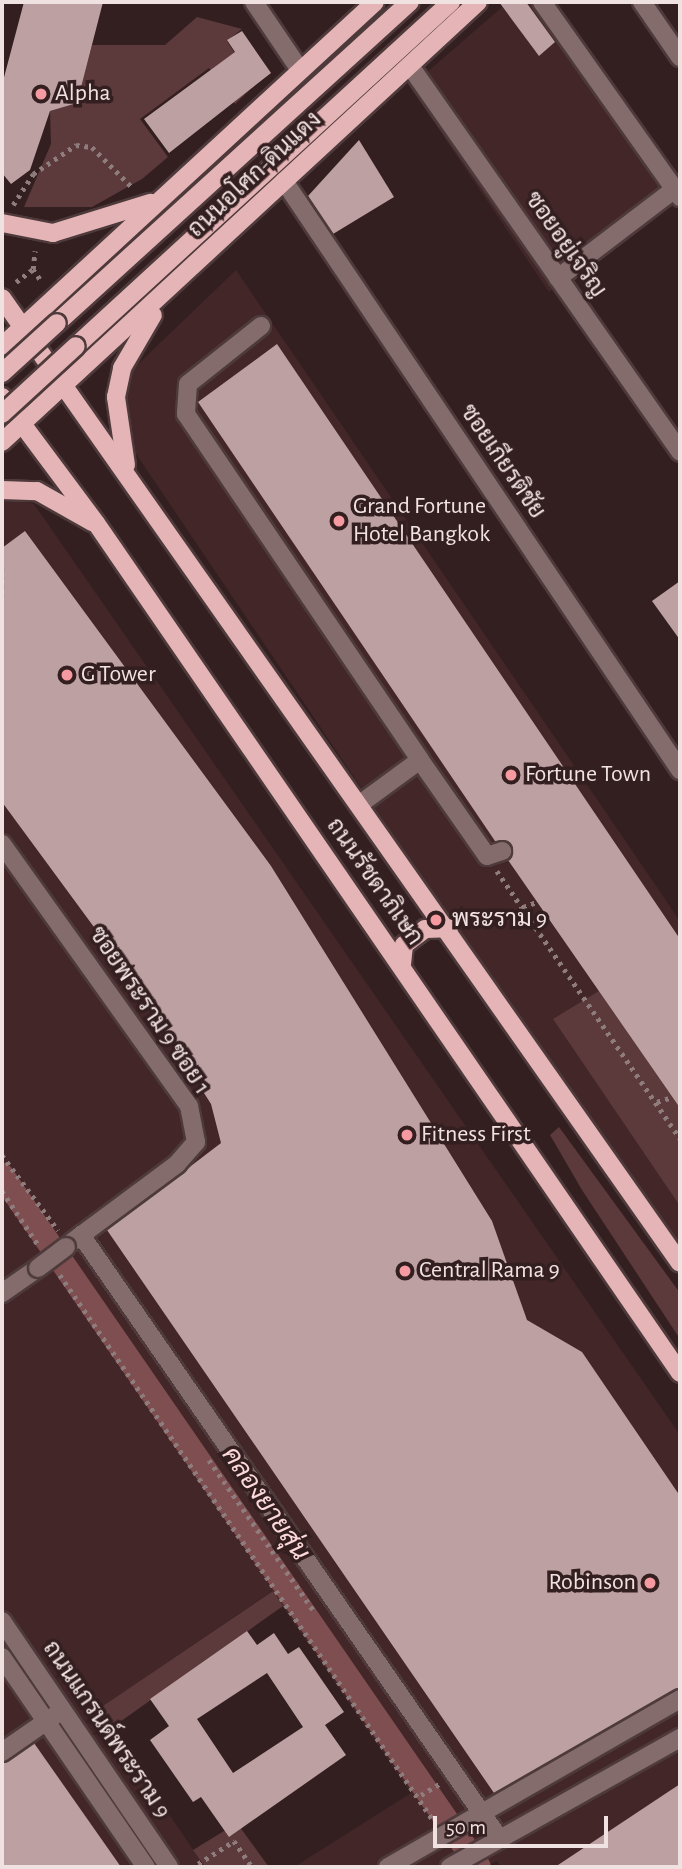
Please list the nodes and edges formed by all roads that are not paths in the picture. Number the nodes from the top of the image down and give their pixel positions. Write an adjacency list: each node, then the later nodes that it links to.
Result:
1 (254, 2): 10 (street)
2 (374, 2): 10 (main road, ถนนอโศก-ดินแดง)
3 (410, 2): 21 (main road, ถนนอโศก-ดินแดง, bridge)
4 (452, 2): 24 (main road, ถนนอโศก-ดินแดง, bridge)
5 (542, 2): 12 (street)
6 (642, 2): 8 (street)
7 (472, 4): 9 (main road, ถนนอโศก-ดินแดง)
8 (680, 57)
9 (410, 66): 11 (main road, ถนนอโศก-ดินแดง); 16 (street, ซอยอยู่เจริญ)
10 (300, 70): 13 (main road, ถนนอโศก-ดินแดง)
11 (284, 181): 15 (main road, ถนนอโศก-ดินแดง); 32 (street, ซอยเกียรติชัย)
12 (678, 193): 16 (street)
13 (156, 201): 14 (main road); 19 (main road, ถนนอโศก-ดินแดง)
14 (6, 216)
15 (185, 274): 22 (main road, ถนนอโศก-ดินแดง); 29 (main road)
16 (558, 278): 27 (street, ซอยอยู่เจริญ)
17 (2, 298): 19 (main road)
18 (261, 326): 31 (street)
19 (22, 327): 20 (main road, ถนนอโศก-ดินแดง); 22 (main road)
20 (2, 346)
21 (2, 373)
22 (64, 384): 25 (main road, ถนนอโศก-ดินแดง); 29 (main road, ถนนรัชดาภิเษก)
23 (2, 397): 25 (main road)
24 (2, 414)
25 (21, 423): 26 (main road, ถนนอโศก-ดินแดง); 30 (main road, ถนนรัชดาภิเษก)
26 (2, 442)
27 (680, 452)
28 (2, 490): 30 (main road)
29 (140, 497): 33 (main road, ถนนรัชดาภิเษก)
30 (96, 523): 37 (main road, ถนนรัชดาภิเษก)
31 (420, 760): 33 (street); 35 (street)
32 (680, 770)
33 (360, 804): 36 (main road, ถนนรัชดาภิเษก)
34 (2, 844): 38 (street, ซอยพระราม 9 ซอย 1)
35 (494, 853)
36 (449, 928): 37 (main road); 39 (main road, ถนนรัชดาภิเษก)
37 (402, 964): 41 (main road, ถนนรัชดาภิเษก)
38 (81, 1235): 40 (street, ซอยพระราม 9 ซอย 1, bridge); 49 (street)
39 (680, 1263)
40 (2, 1293)
41 (680, 1373)
42 (2, 1621): 45 (street, ถนนแกรนด์พระราม 9)
43 (2, 1657): 46 (street, ถนนแกรนด์พระราม 9)
44 (680, 1699): 49 (street)
45 (63, 1710): 46 (street); 53 (street, ถนนแกรนด์พระราม 9)
46 (46, 1721): 48 (street); 52 (street, ถนนแกรนด์พระราม 9)
47 (680, 1738): 50 (street)
48 (2, 1752)
49 (481, 1811): 50 (street); 54 (street)
50 (499, 1838): 51 (street)
51 (464, 1858)
52 (146, 1867)
53 (169, 1867)
54 (388, 1867)

